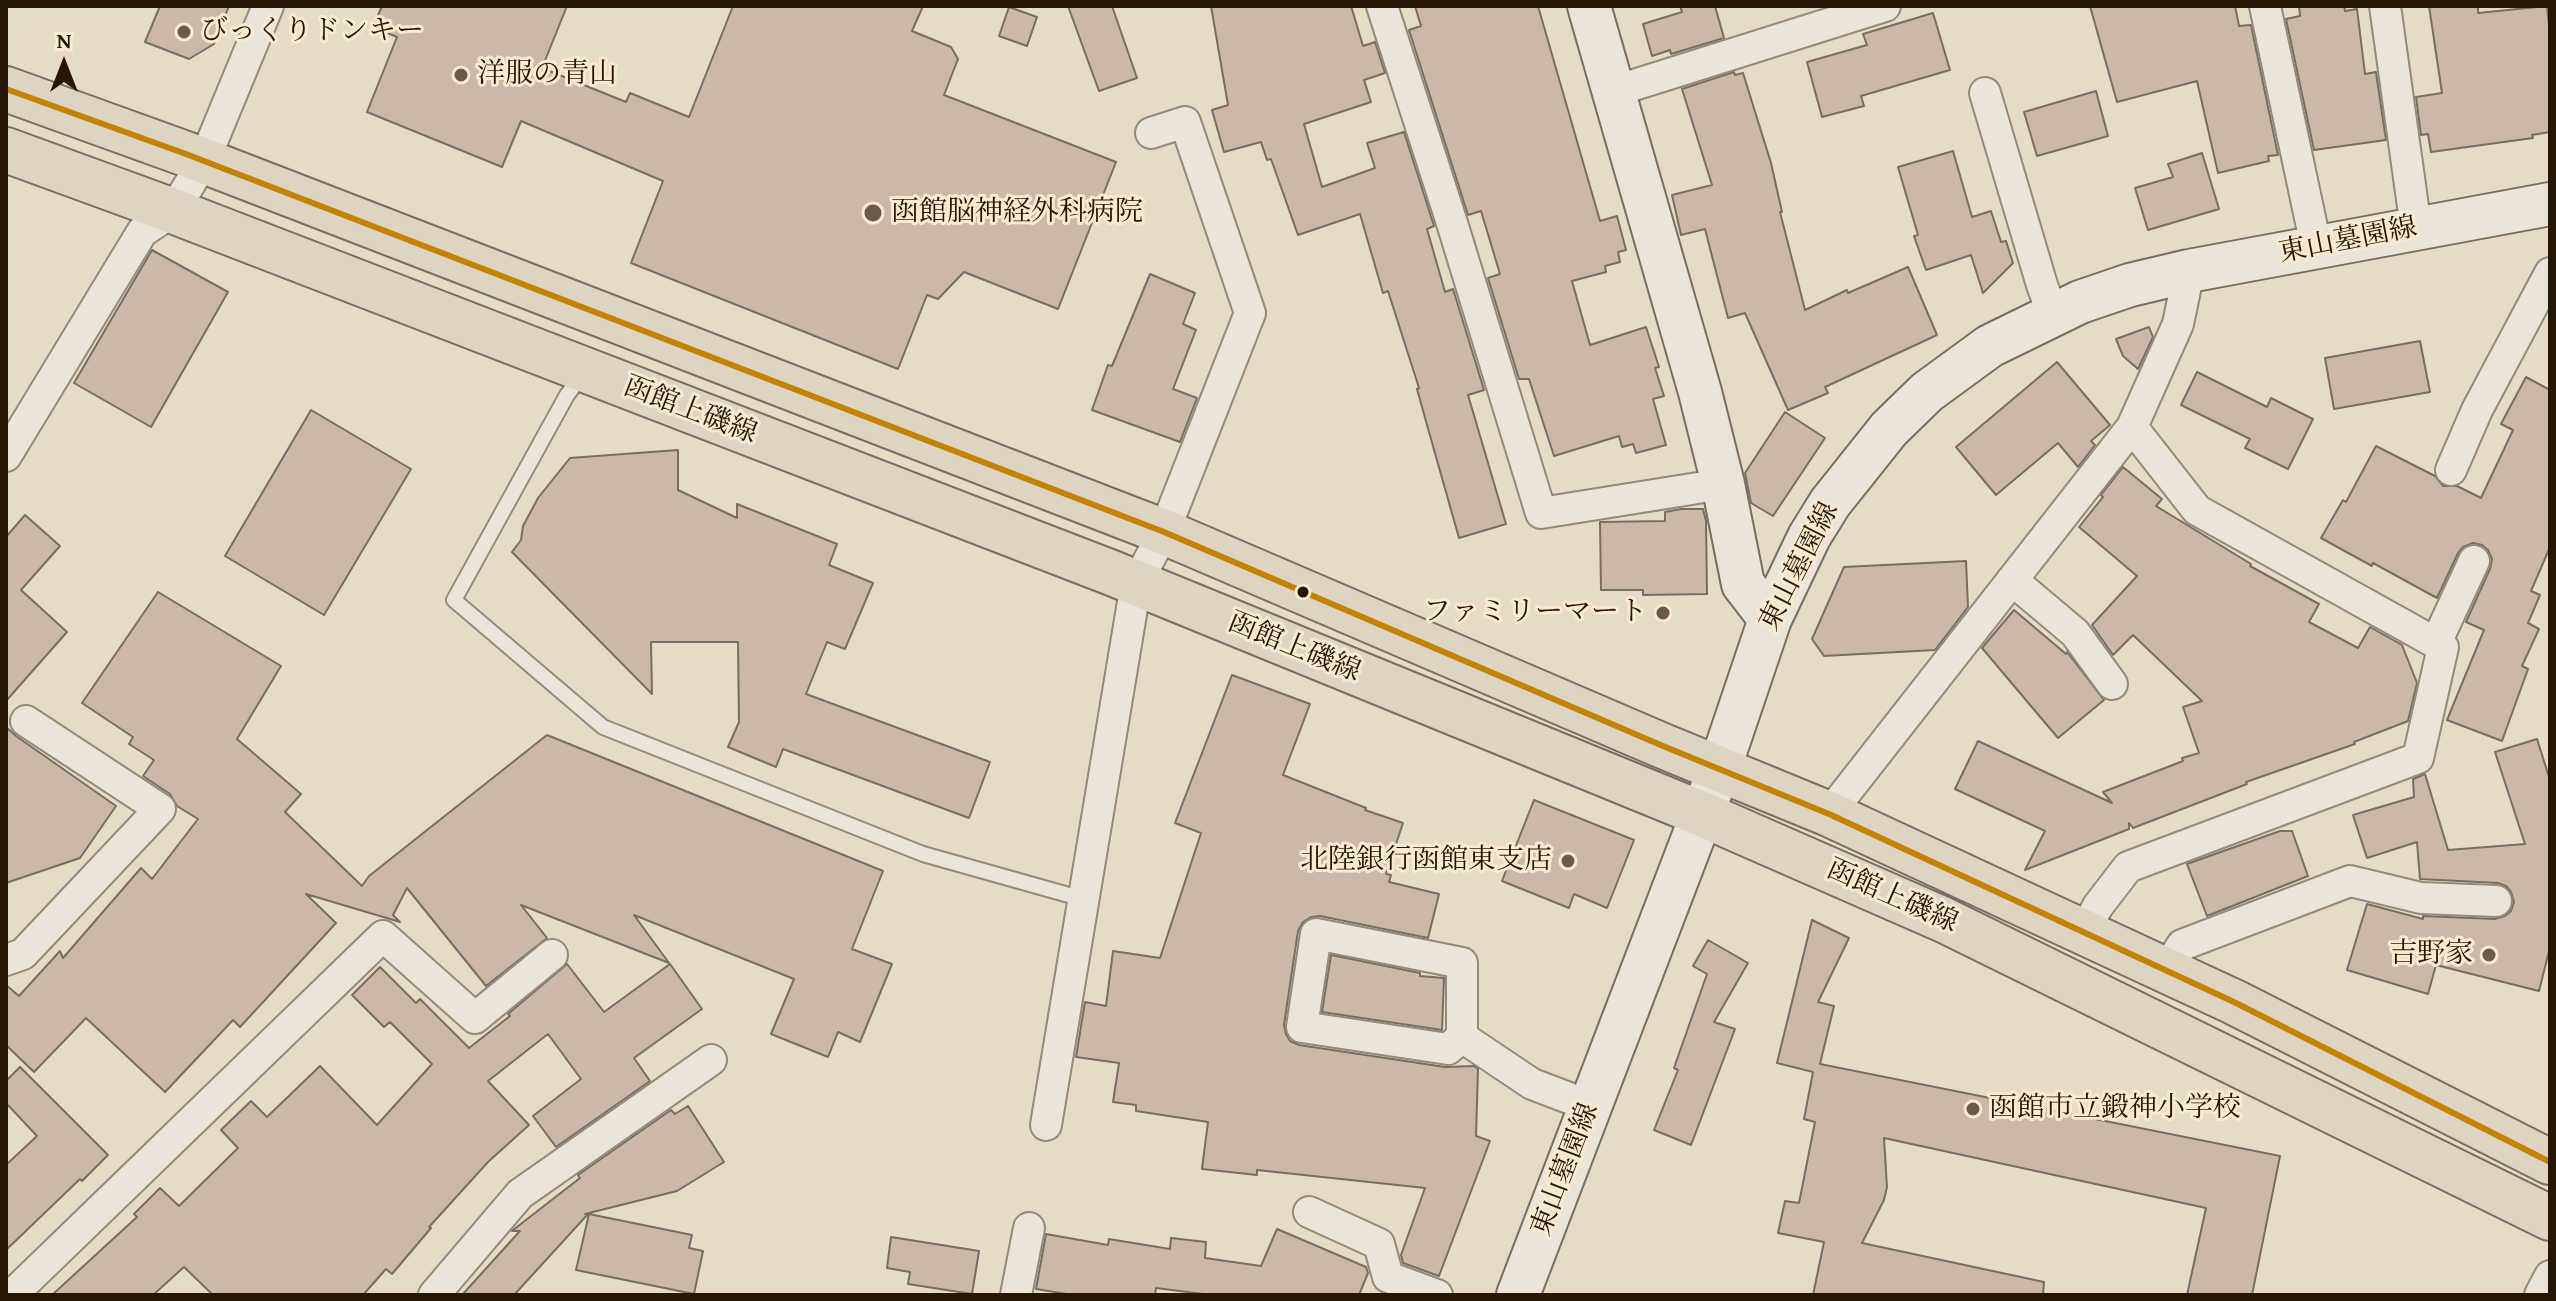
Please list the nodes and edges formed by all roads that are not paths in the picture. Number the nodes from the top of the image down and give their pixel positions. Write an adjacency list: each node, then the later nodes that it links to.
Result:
1 (268, 6): 12 (street)
2 (1382, 6): 24 (street)
3 (1589, 6): 8 (street)
4 (1885, 6): 8 (street)
5 (2265, 6): 16 (street)
6 (2385, 6): 15 (street)
7 (6, 89): 12 (main road, 函館上磯線)
8 (1615, 91): 24 (street)
9 (1985, 93): 19 (street)
10 (1151, 133): 25 (street)
11 (6, 150): 14 (main road, 函館上磯線)
12 (204, 161): 14 (street); 25 (main road, 函館上磯線)
13 (2550, 204): 15 (street, 東山墓園線)
14 (173, 211): 20 (main road, 函館上磯線); 22 (street)
15 (2416, 228): 16 (street, 東山墓園線)
16 (2316, 246): 17 (street, 東山墓園線)
17 (2189, 271): 19 (street, 東山墓園線); 21 (street)
18 (2550, 273): 23 (street)
19 (2053, 315): 29 (street, 東山墓園線)
20 (586, 370): 28 (main road, 函館上磯線); 36 (lane)
21 (2132, 427): 27 (street); 30 (street)
22 (6, 456)
23 (2451, 470)
24 (1723, 484): 29 (street)
25 (1164, 532): 28 (street); 33 (main road, 函館上磯線)
26 (2474, 561): 30 (street)
27 (2012, 580): 31 (street); 35 (street)
28 (1136, 584): 34 (main road, 函館上磯線); 36 (street)
29 (1770, 619): 33 (street, 東山墓園線)
30 (2436, 643): 38 (street)
31 (2112, 684)
32 (26, 721): 40 (street)
33 (1719, 770): 34 (street, 東山墓園線); 35 (main road, 函館上磯線)
34 (1702, 814): 44 (street, 東山墓園線); 48 (main road, 函館上磯線)
35 (1829, 814): 38 (main road, 函館上磯線)
36 (1083, 899): 45 (street)
37 (2496, 901): 41 (street)
38 (2084, 931): 41 (main road, 函館上磯線)
39 (552, 955): 51 (street)
40 (6, 960)
41 (2166, 970): 46 (main road, 函館上磯線)
42 (1462, 1037): 42 (street); 44 (street)
43 (711, 1060): 52 (street)
44 (1590, 1106): 55 (street, 東山墓園線)
45 (1046, 1125)
46 (2550, 1162)
47 (1309, 1212): 54 (street)
48 (2550, 1218)
49 (1029, 1228): 53 (street)
50 (2550, 1276): 56 (street)
51 (12, 1295)
52 (434, 1295)
53 (1016, 1295)
54 (1437, 1295)
55 (1518, 1295)
56 (2540, 1295)

